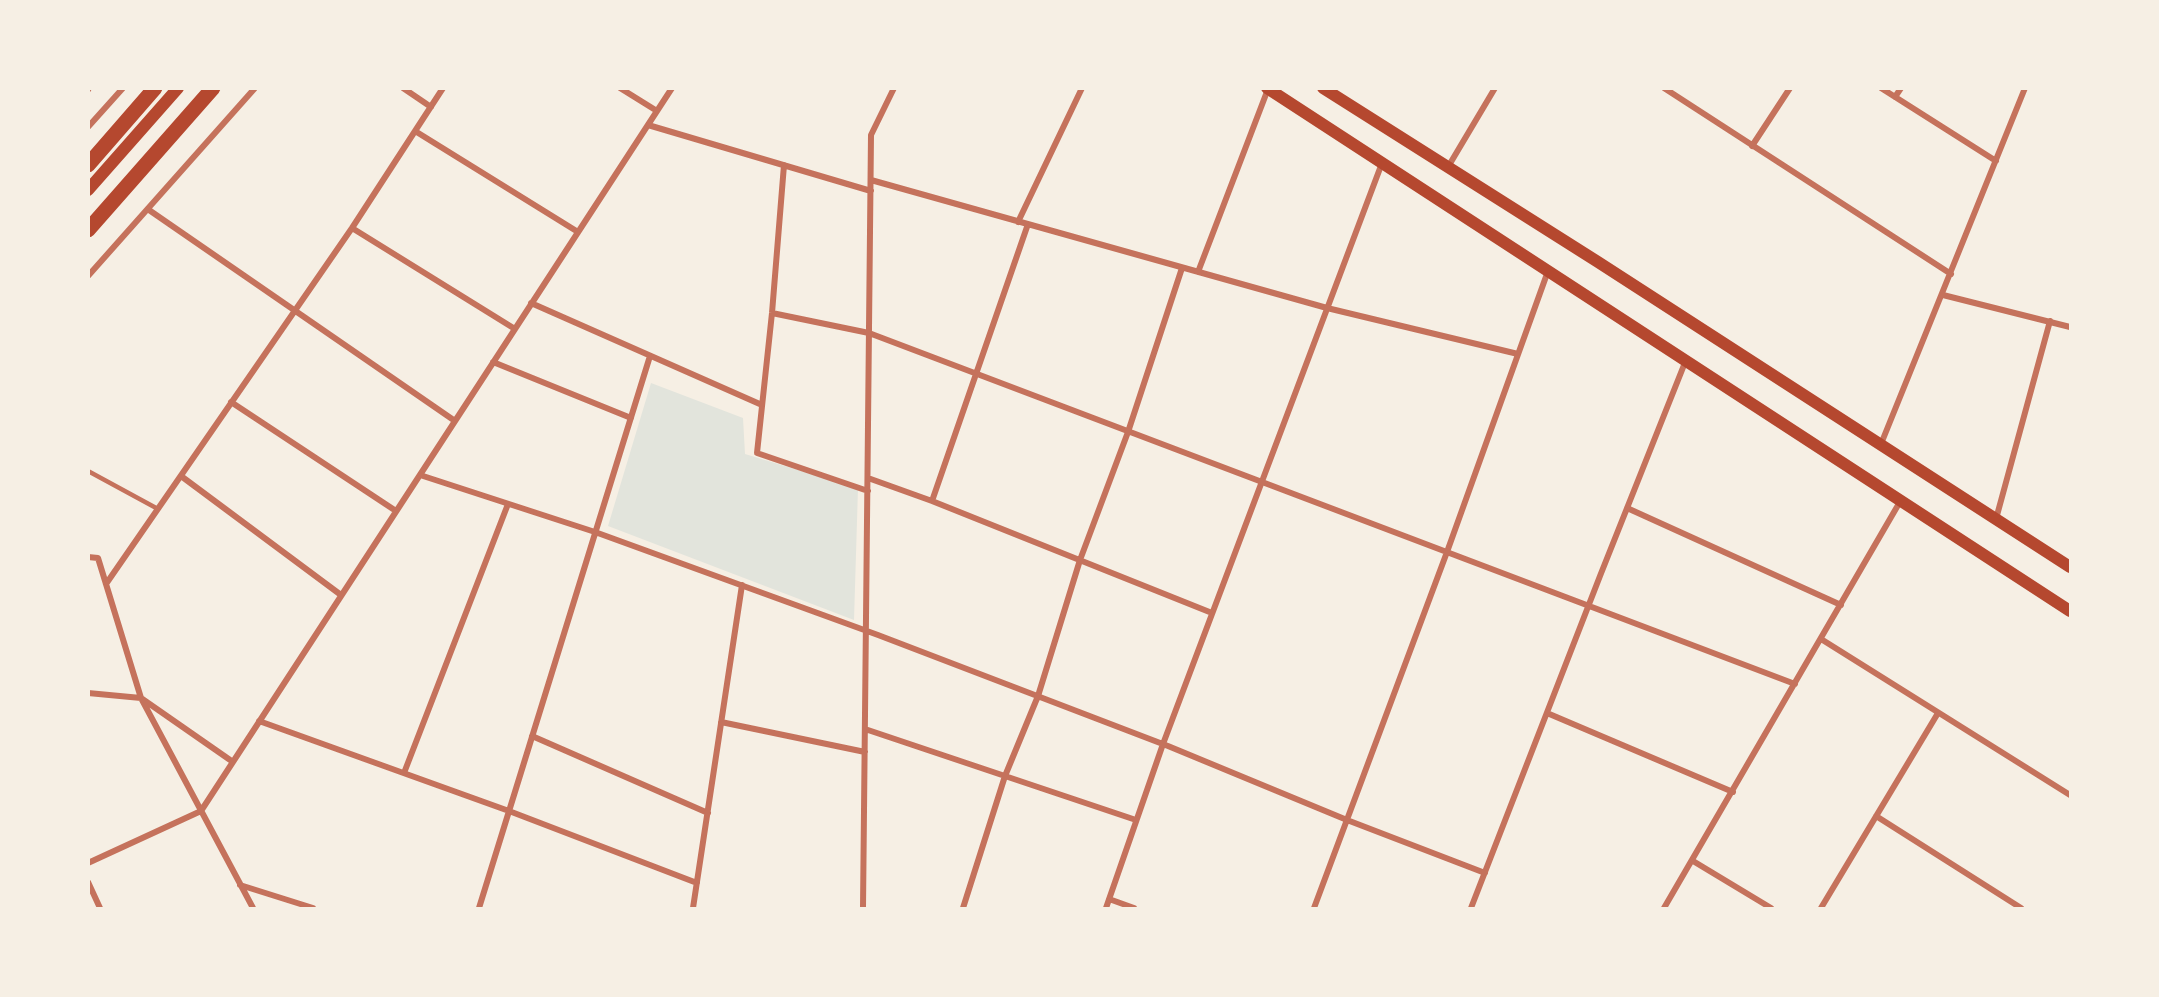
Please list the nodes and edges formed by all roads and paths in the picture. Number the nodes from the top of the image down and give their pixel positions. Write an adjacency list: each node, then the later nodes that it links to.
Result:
1 (123, 88): 24 (street)
2 (155, 88): 29 (main road)
3 (178, 88): 33 (main road)
4 (213, 88): 39 (main road)
5 (255, 88): 35 (street)
6 (403, 88): 21 (street)
7 (442, 88): 21 (street)
8 (620, 88): 22 (street)
9 (672, 88): 22 (street)
10 (894, 88): 32 (street)
11 (1082, 88): 36 (street)
12 (1495, 88): 31 (street)
13 (1664, 88): 26 (street)
14 (1790, 88): 26 (street)
15 (1881, 88): 20 (street)
16 (1901, 88): 20 (street)
17 (2025, 88): 27 (street)
18 (1268, 89): 28 (main road); 43 (street)
19 (1329, 90): 31 (main road)
20 (1895, 97): 27 (street)
21 (431, 106): 25 (street)
22 (657, 111): 23 (street)
23 (648, 125): 30 (street); 40 (street)
24 (88, 127)
25 (415, 131): 38 (street); 40 (street)
26 (1752, 146): 44 (street)
27 (1996, 161): 44 (street)
28 (1383, 162): 42 (main road); 48 (street)
29 (88, 165)
30 (784, 165): 34 (street); 50 (street)
31 (1448, 167): 65 (main road)
32 (871, 180): 34 (street); 36 (street)
33 (88, 190)
34 (870, 191): 54 (street)
35 (149, 210): 45 (street); 49 (street)
36 (1018, 222): 37 (street)
37 (1028, 224): 41 (street); 59 (street)
38 (352, 228): 49 (street); 53 (street)
39 (88, 230)
40 (578, 232): 47 (street)
41 (1182, 268): 43 (street); 64 (street)
42 (1548, 270): 55 (street); 57 (main road)
43 (1198, 272): 48 (street)
44 (1951, 274): 46 (street)
45 (88, 276)
46 (1943, 295): 51 (street); 65 (street)
47 (531, 303): 53 (street); 56 (street)
48 (1328, 308): 55 (street); 70 (street)
49 (295, 310): 60 (street); 63 (street)
50 (772, 313): 54 (street); 61 (street)
51 (2050, 321): 52 (street); 78 (street)
52 (2070, 327)
53 (515, 329): 58 (street)
54 (869, 333): 59 (street); 69 (street)
55 (1518, 354): 80 (street)
56 (650, 356): 61 (street); 62 (street)
57 (1686, 360): 72 (main road); 75 (street)
58 (493, 362): 62 (street); 63 (street)
59 (976, 374): 64 (street); 73 (street)
60 (231, 402): 68 (street); 77 (street)
61 (762, 405): 71 (street)
62 (631, 418): 79 (street)
63 (454, 421): 67 (street)
64 (1128, 432): 70 (street); 82 (street)
65 (1881, 444): 78 (main road)
66 (88, 471): 76 (lane)
67 (420, 475): 74 (street); 77 (street)
68 (181, 476): 76 (street); 86 (street)
69 (868, 478): 71 (street); 73 (street)
70 (1262, 482): 80 (street); 90 (street)
71 (868, 491): 91 (street)
72 (1901, 500): 87 (street); 89 (main road)
73 (932, 501): 82 (street)
74 (508, 504): 79 (street); 106 (street)
75 (1627, 508): 87 (street); 88 (street)
76 (158, 509): 84 (street)
77 (396, 511): 86 (street)
78 (1996, 519): 83 (main road)
79 (596, 532): 85 (street); 102 (street)
80 (1447, 552): 88 (street); 115 (street)
81 (88, 557): 84 (street)
82 (1080, 560): 90 (street); 95 (street)
83 (2070, 567)
84 (106, 584): 96 (street)
85 (742, 585): 91 (street); 100 (street)
86 (341, 595): 99 (street)
87 (1841, 605): 92 (street)
88 (1588, 606): 93 (street); 97 (street)
89 (2070, 611)
90 (1212, 613): 103 (street)
91 (867, 631): 95 (street); 101 (street)
92 (1821, 639): 93 (street); 98 (street)
93 (1795, 684): 108 (street)
94 (88, 693): 96 (street)
95 (1038, 696): 103 (street); 107 (street)
96 (141, 698): 105 (street); 110 (street)
97 (1547, 713): 108 (street); 118 (street)
98 (1938, 713): 109 (street); 113 (street)
99 (259, 721): 105 (street); 106 (street)
100 (722, 722): 104 (street); 112 (street)
101 (865, 729): 104 (street); 107 (street)
102 (532, 736): 111 (street); 112 (street)
103 (1163, 744): 114 (street); 115 (street)
104 (865, 752): 128 (street)
105 (232, 762): 110 (street)
106 (404, 773): 111 (street)
107 (1005, 776): 114 (street); 129 (street)
108 (1733, 792): 116 (street)
109 (2070, 795)
110 (201, 811): 117 (street); 121 (street)
111 (509, 811): 120 (street); 126 (street)
112 (708, 813): 120 (street)
113 (1876, 816): 136 (street); 137 (street)
114 (1137, 820): 122 (street)
115 (1347, 820): 118 (street); 132 (street)
116 (1693, 861): 134 (street); 135 (street)
117 (88, 863)
118 (1485, 873): 133 (street)
119 (88, 882): 123 (street)
120 (697, 883): 127 (street)
121 (240, 885): 124 (street); 125 (street)
122 (1109, 899): 130 (street); 131 (street)
123 (100, 909)
124 (253, 909)
125 (313, 909)
126 (479, 909)
127 (693, 909)
128 (863, 909)
129 (963, 909)
130 (1106, 909)
131 (1134, 909)
132 (1314, 909)
133 (1471, 909)
134 (1664, 909)
135 (1771, 909)
136 (1821, 909)
137 (2021, 909)

